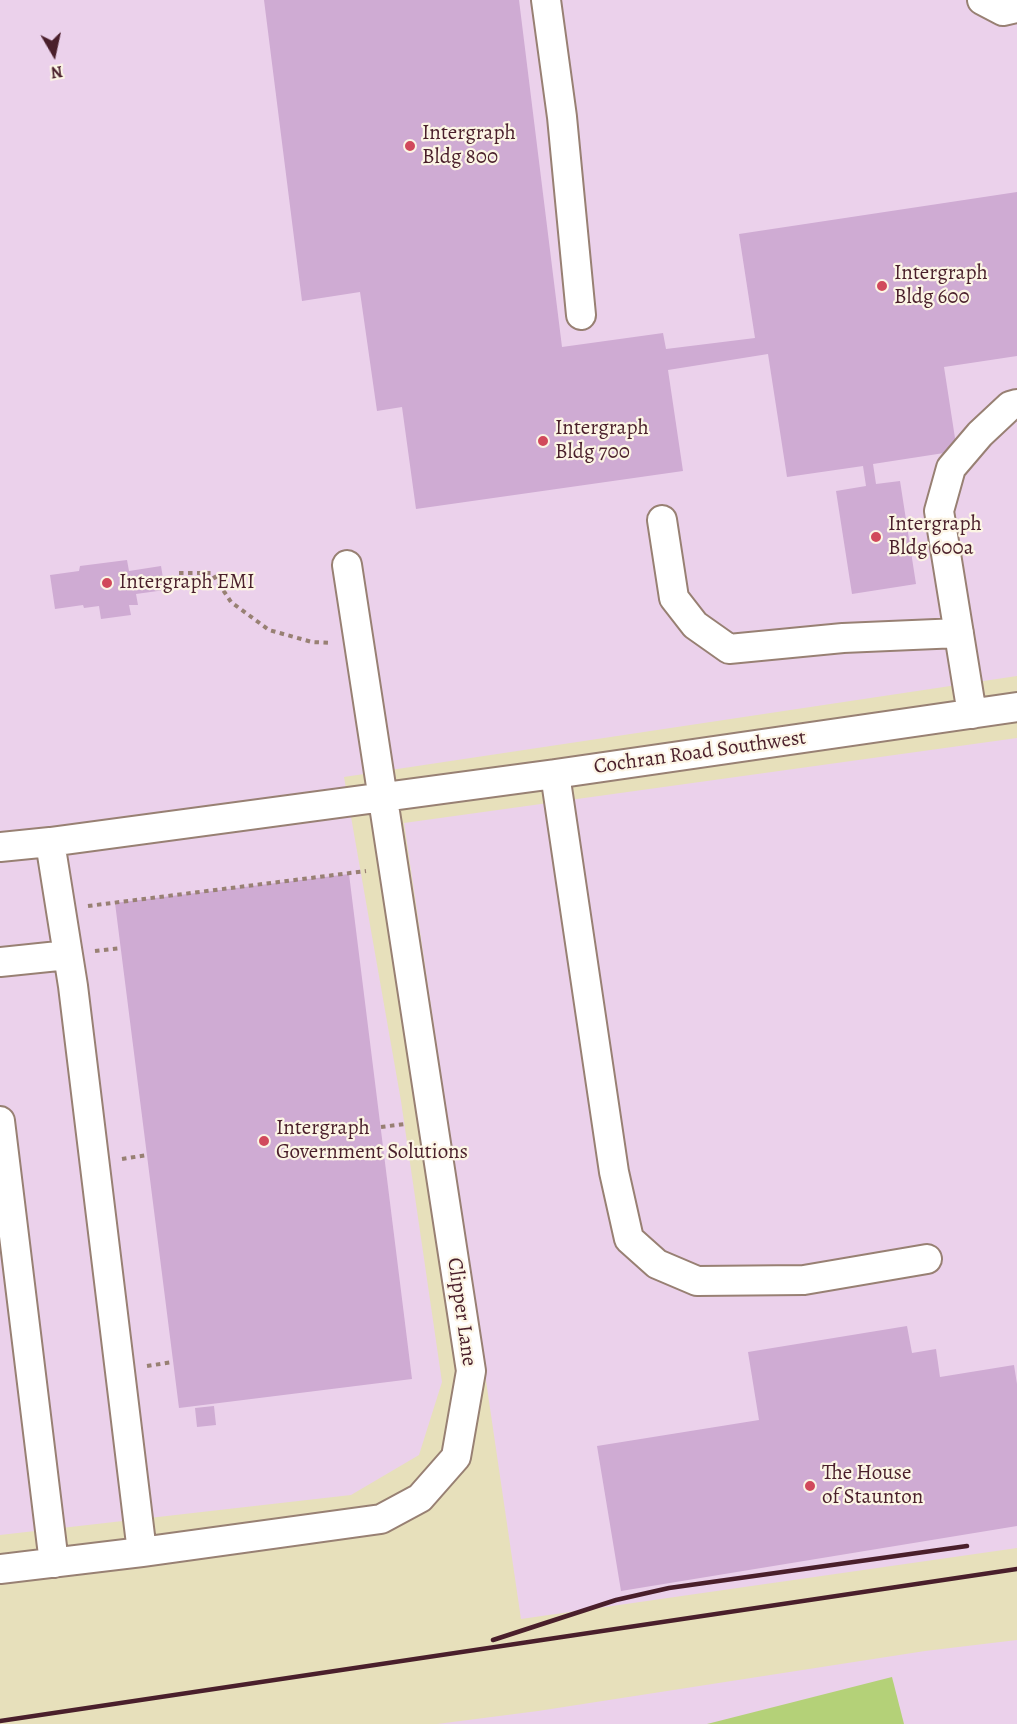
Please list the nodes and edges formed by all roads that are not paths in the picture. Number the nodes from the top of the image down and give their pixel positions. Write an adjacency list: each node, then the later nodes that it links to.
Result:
1 (546, 0): 4 (street)
2 (982, 0): 3 (street)
3 (1017, 8)
4 (581, 315)
5 (1017, 404): 8 (street)
6 (662, 520): 8 (street)
7 (347, 566): 12 (street, Clipper Lane)
8 (959, 633): 10 (street)
9 (1017, 707): 10 (street, Cochran Road Southwest)
10 (972, 714): 11 (street, Cochran Road Southwest)
11 (555, 774): 12 (street, Cochran Road Southwest); 18 (street)
12 (382, 797): 13 (street, Cochran Road Southwest); 19 (street, Clipper Lane)
13 (50, 842): 14 (street, Cochran Road Southwest); 15 (street)
14 (0, 847)
15 (68, 955): 16 (street); 19 (street)
16 (0, 962)
17 (0, 1121): 20 (street)
18 (927, 1259)
19 (142, 1552): 20 (street, Clipper Lane)
20 (54, 1563): 21 (street, Clipper Lane)
21 (0, 1569)

